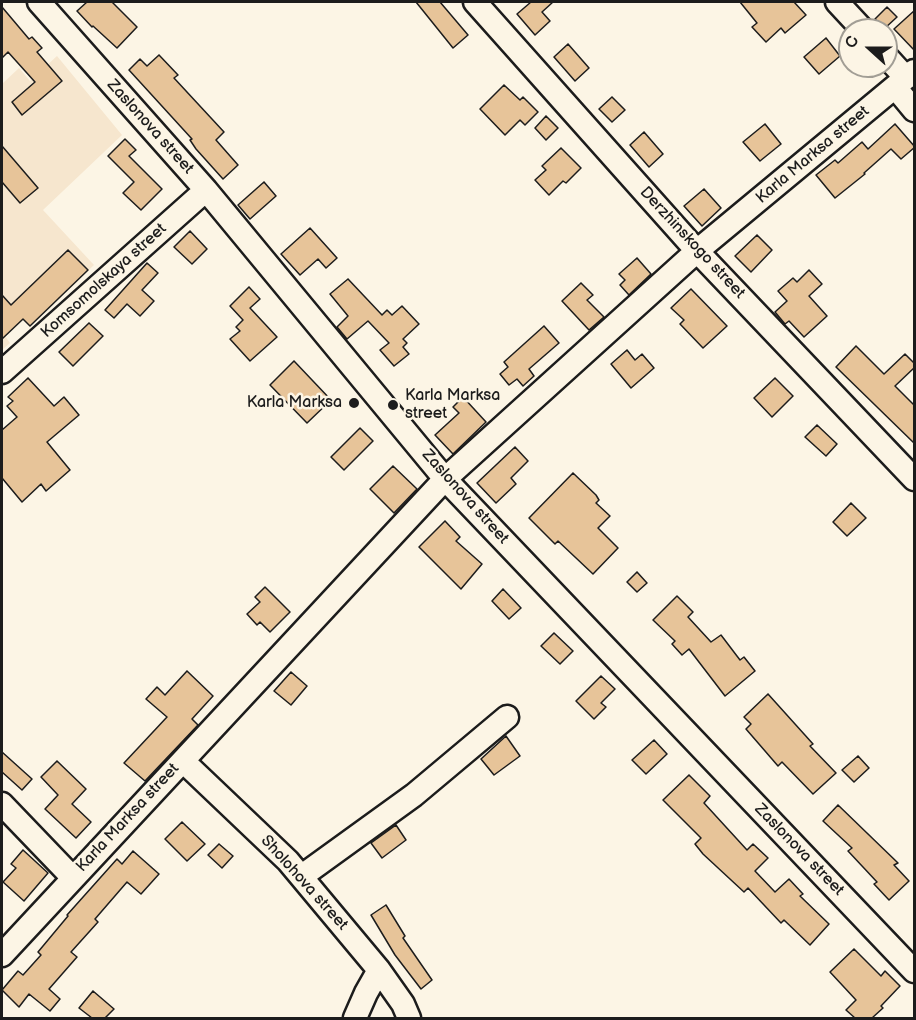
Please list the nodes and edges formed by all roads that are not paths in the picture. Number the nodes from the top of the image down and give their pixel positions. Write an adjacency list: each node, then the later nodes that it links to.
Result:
1 (39, 2): 7 (street, Zaslonova street)
2 (475, 2): 8 (street, Derzhinskogo street)
3 (837, 2): 4 (street)
4 (852, 18)
5 (905, 79): 6 (street); 8 (street, Karla Marksa street)
6 (915, 110)
7 (206, 190): 9 (street, Komsomolskaya street); 10 (street, Zaslonova street)
8 (698, 251): 10 (street, Karla Marksa street); 11 (street, Derzhinskogo street)
9 (2, 372)
10 (446, 479): 13 (street, Karla Marksa street); 19 (street, Zaslonova street)
11 (915, 479)
12 (507, 717): 15 (street)
13 (183, 761): 15 (street, Sholohova street); 16 (street, Karla Marksa street)
14 (2, 804): 16 (street)
15 (302, 876): 18 (street, Sholohova street)
16 (73, 878): 17 (street, Karla Marksa street)
17 (2, 955)
18 (379, 970): 20 (street); 21 (street, Sholohova street)
19 (915, 971)
20 (356, 1018)
21 (409, 1018)

